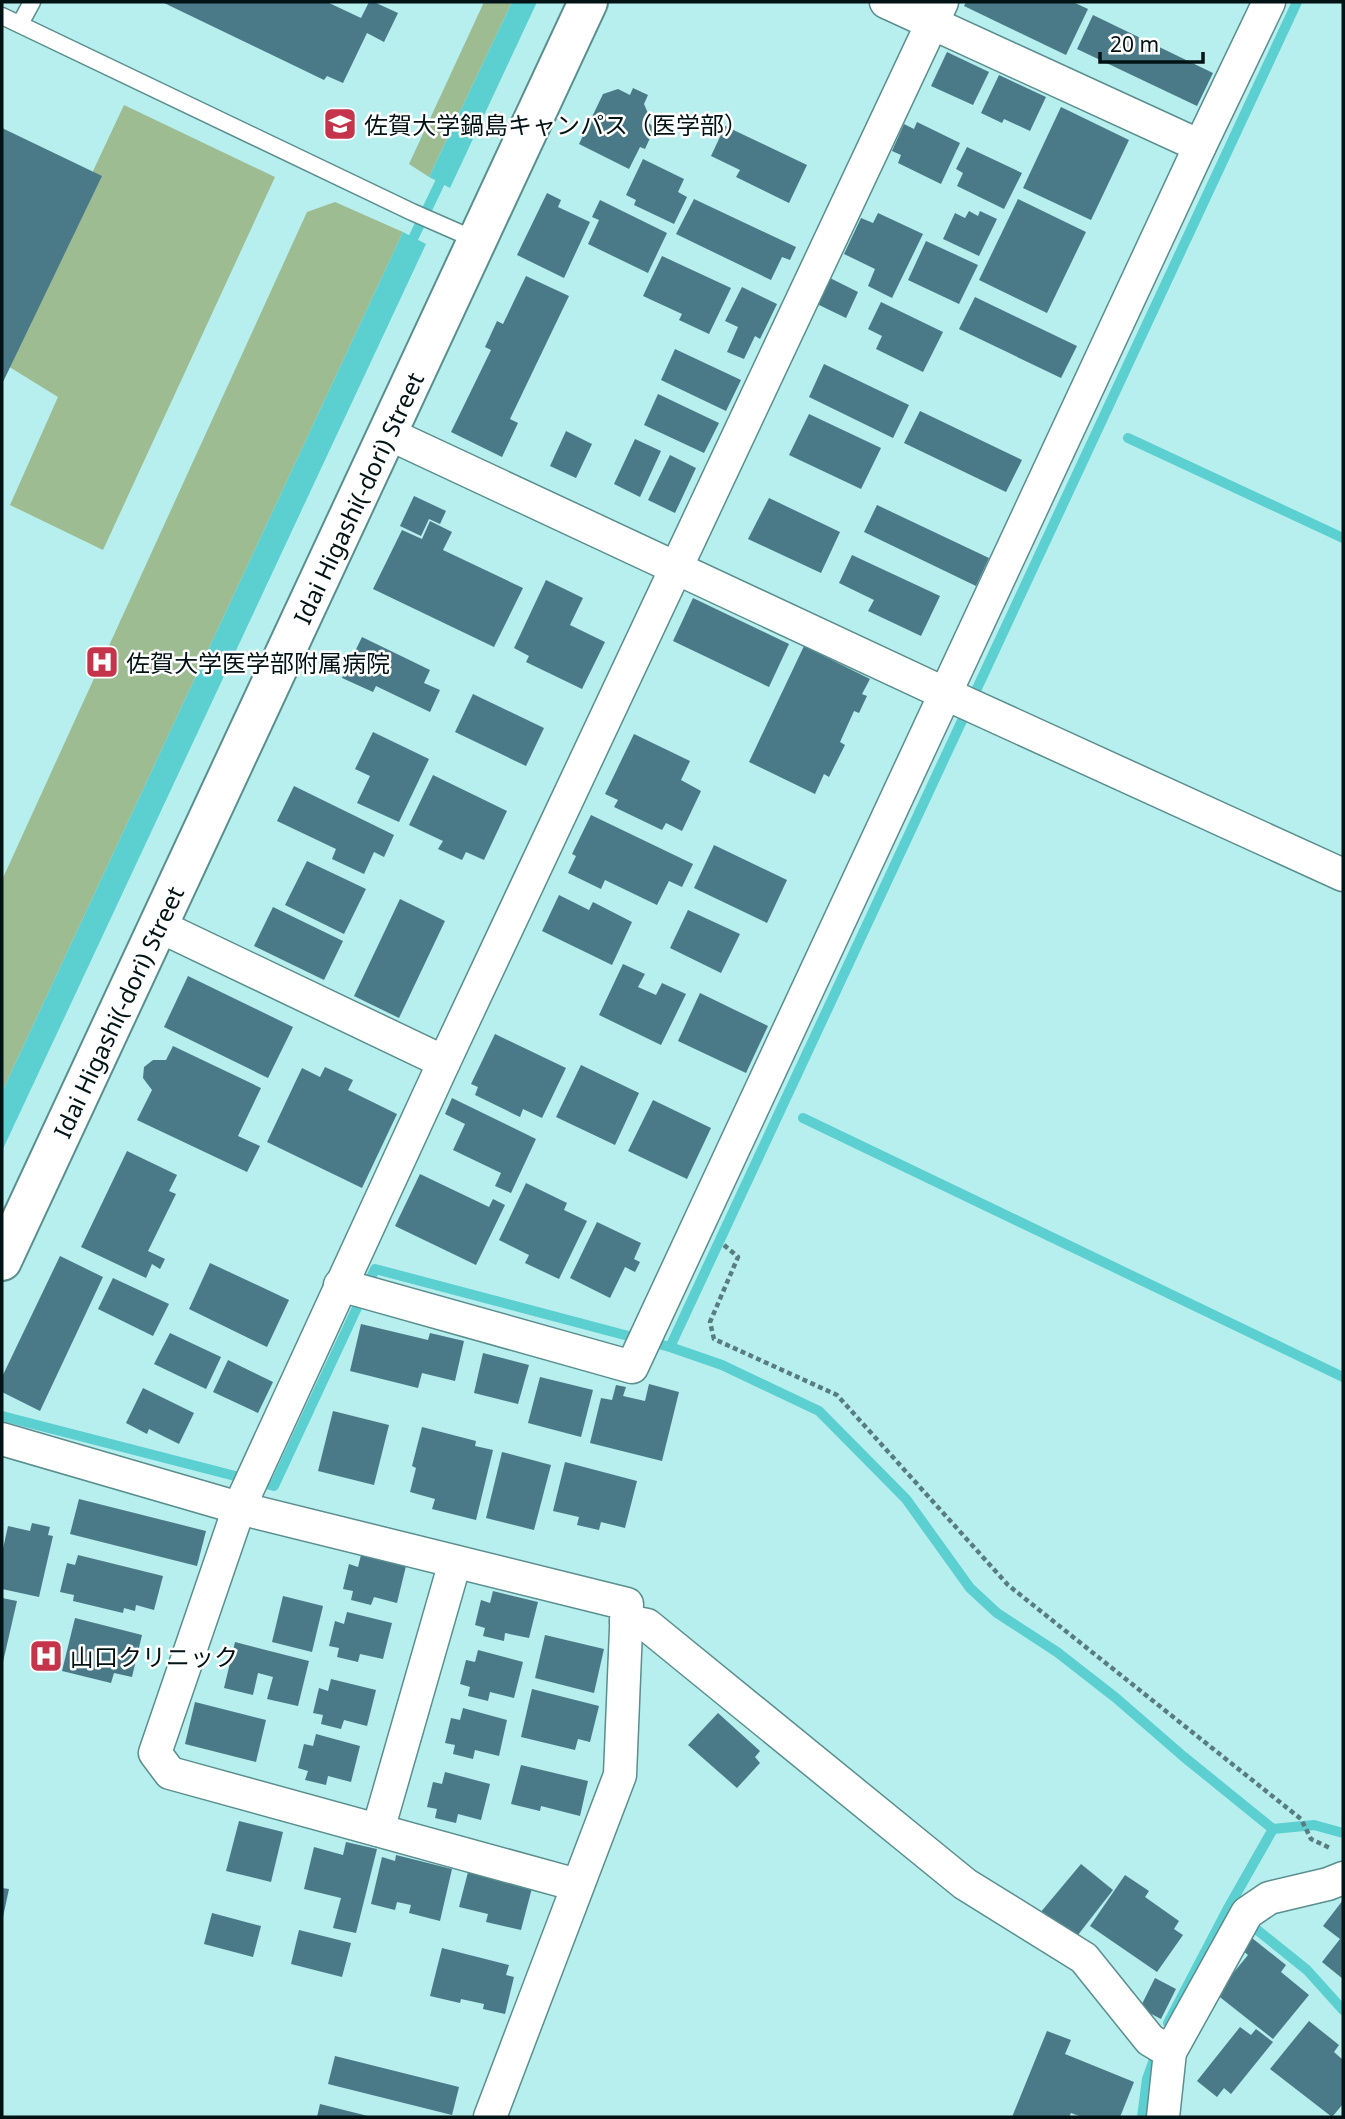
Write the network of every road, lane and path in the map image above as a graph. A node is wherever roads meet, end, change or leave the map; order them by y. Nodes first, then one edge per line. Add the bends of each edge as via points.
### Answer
1 (32, 2) edge
2 (588, 2) edge
3 (886, 2) edge
4 (1269, 2) edge
5 (937, 13) edge
6 (2, 16) edge
7 (20, 24) junction
8 (1200, 146) junction
9 (461, 233) junction
10 (389, 434) junction
11 (677, 567) junction
12 (961, 701) junction
13 (1343, 875) edge
14 (159, 926) junction
15 (444, 1062) junction
16 (730, 1248) dead end
17 (2, 1261) edge
18 (355, 1290) junction
19 (2, 1439) edge
20 (247, 1489) junction
21 (455, 1562) junction
22 (626, 1621) junction
23 (378, 1830) junction
24 (1311, 1839) dead end
25 (1343, 1878) edge
26 (577, 1885) junction
27 (1160, 2046) junction
28 (490, 2117) edge
29 (1163, 2117) edge

1 - 7 lane
2 - 9 street, Idai Higashi(-dori) Street
3 - 5 street
4 - 8 street
5 - 8 street
5 - 11 street
6 - 7 lane
7 - 9 lane
8 - 12 street
9 - 10 street, Idai Higashi(-dori) Street
10 - 11 street
10 - 14 street, Idai Higashi(-dori) Street
11 - 12 street
11 - 15 street
12 - 13 street
12 - 18 street via 632,1367
14 - 15 street
14 - 17 street, Idai Higashi(-dori) Street
15 - 18 street
16 - 24 path via 738,1257 710,1322 714,1339 837,1395 1008,1585 1301,1819
18 - 20 street
19 - 20 street
20 - 21 street
20 - 23 street via 155,1753 170,1773
21 - 22 street via 626,1604
21 - 23 street
22 - 26 street via 620,1775
22 - 27 street via 646,1625 965,1884 1084,1958
23 - 26 street
25 - 27 street via 1269,1898 1247,1913
26 - 28 street
27 - 29 street

